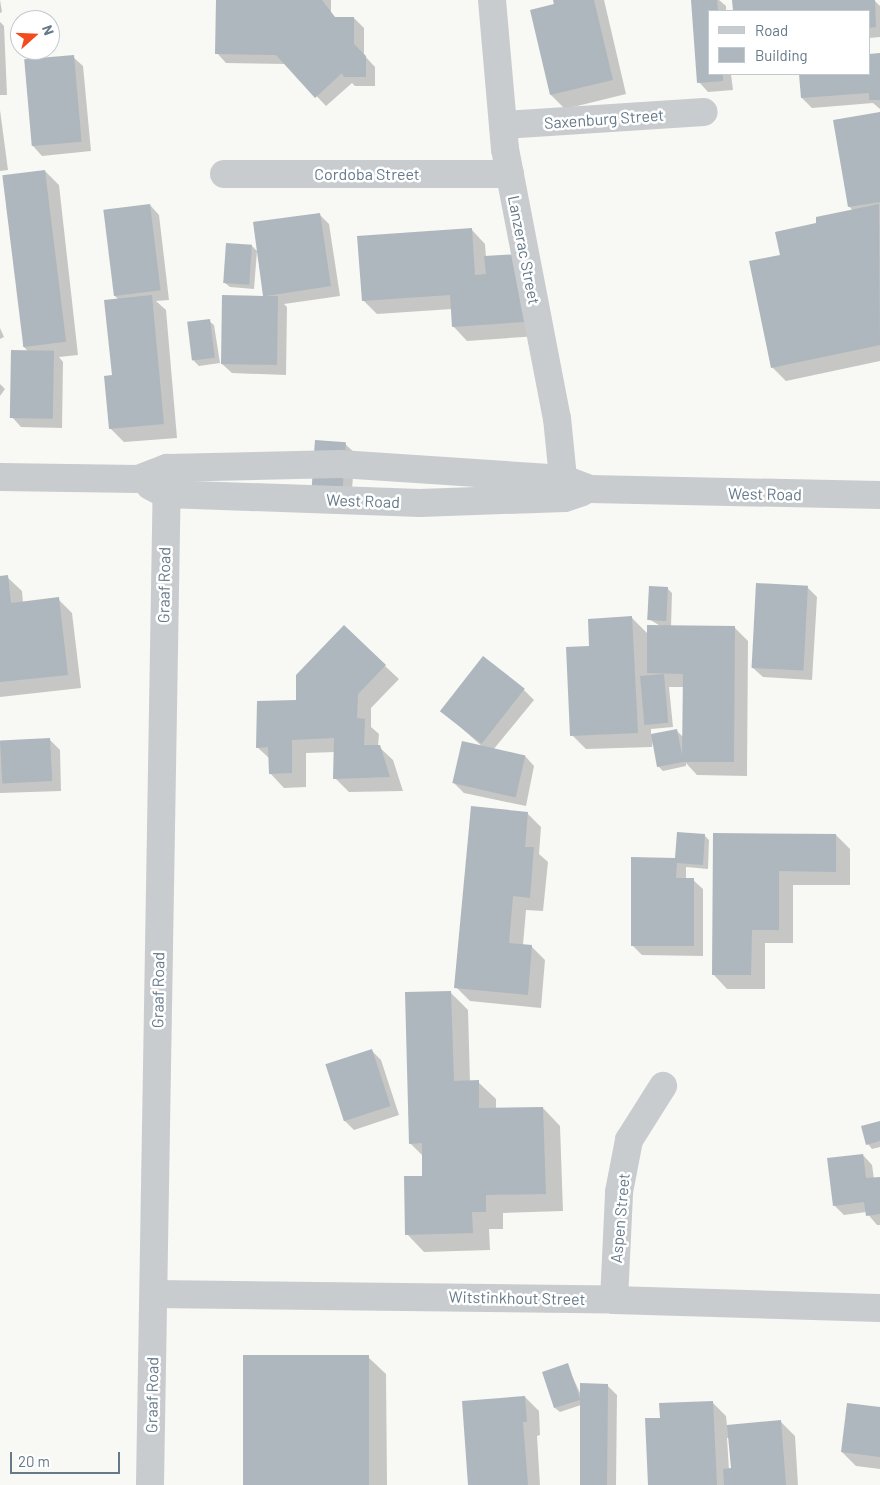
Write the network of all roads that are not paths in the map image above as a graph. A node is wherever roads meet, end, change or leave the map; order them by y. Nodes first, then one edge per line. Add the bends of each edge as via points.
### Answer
1 (492, 0) edge
2 (704, 112) dead end
3 (503, 125) junction
4 (224, 174) dead end
5 (510, 174) junction
6 (0, 477) edge
7 (166, 481) junction
8 (564, 488) junction
9 (880, 496) edge
10 (663, 1086) dead end
11 (154, 1294) junction
12 (614, 1300) junction
13 (880, 1308) edge
14 (150, 1485) edge

1 - 3 street, Lanzerac Street
2 - 3 street, Saxenburg Street
3 - 5 street, Lanzerac Street
4 - 5 street, Cordoba Street
5 - 8 street, Lanzerac Street via 557,418
6 - 7 street, West Road
7 - 8 street, West Road via 420,503
7 - 8 street, West Road via 340,464
7 - 11 street, Graaf Road
8 - 9 street, West Road
10 - 12 street, Aspen Street via 629,1140 619,1192
11 - 12 street, Witstinkhout Street
11 - 14 street, Graaf Road
12 - 13 street, Witstinkhout Street

